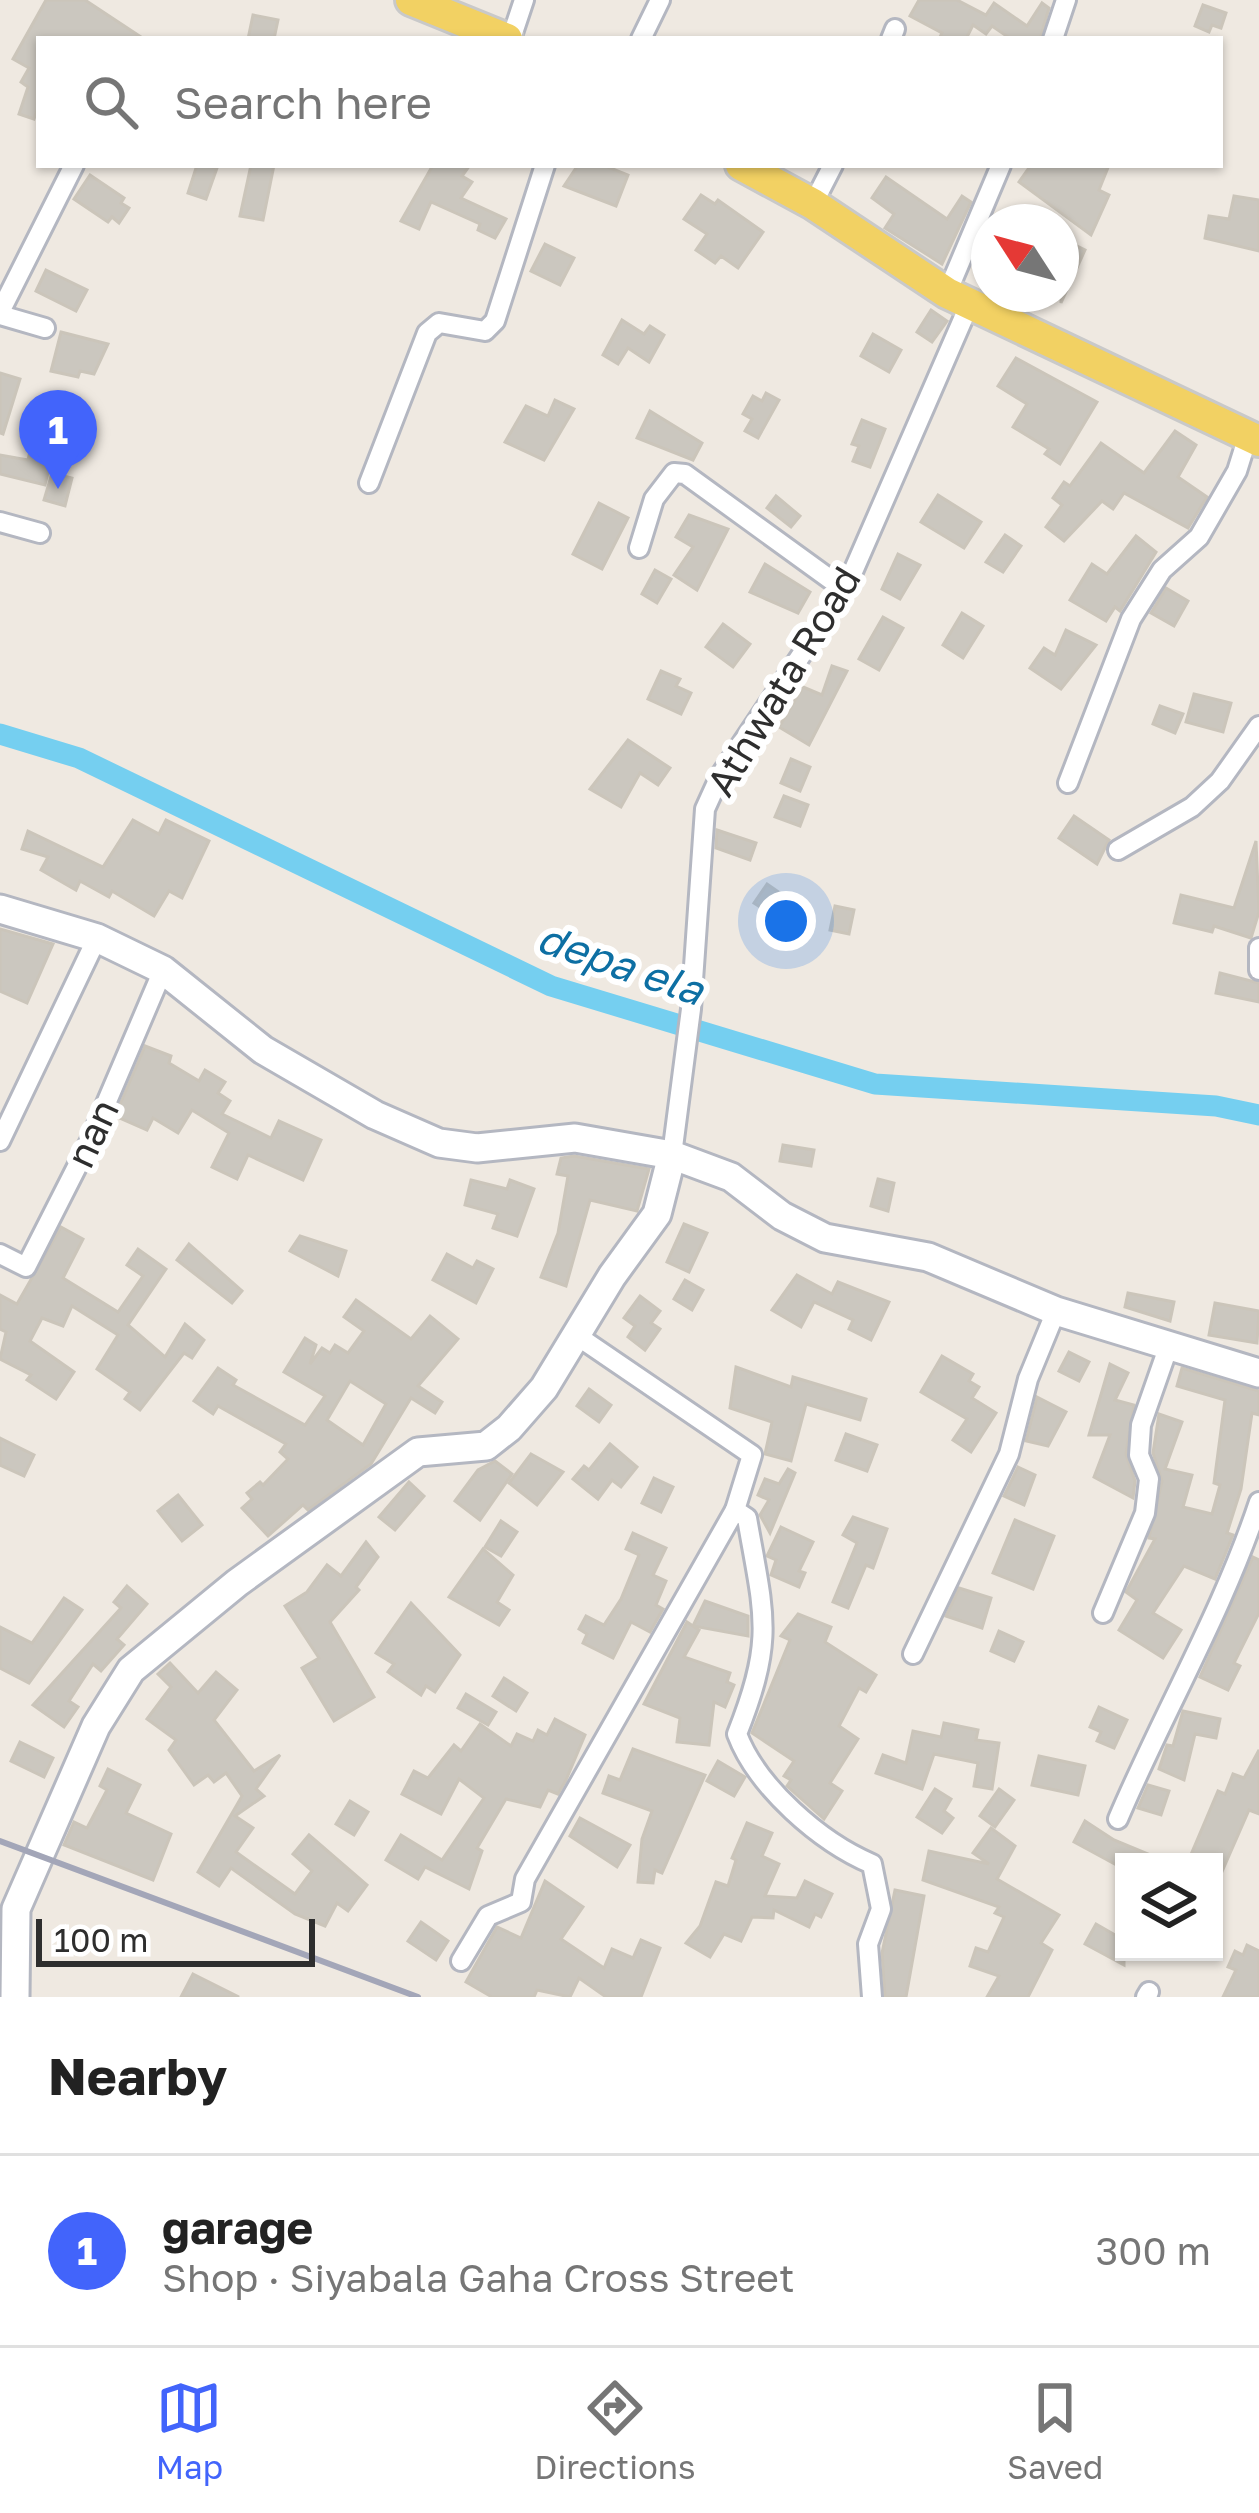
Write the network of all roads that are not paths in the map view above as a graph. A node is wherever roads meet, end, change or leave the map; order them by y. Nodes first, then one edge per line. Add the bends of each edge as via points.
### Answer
1 (411, 0) edge
2 (524, 0) edge
3 (660, 0) edge
4 (1066, 0) edge
5 (501, 36) edge
6 (510, 36) edge
7 (642, 36) edge
8 (1055, 36) edge
9 (72, 168) edge
10 (544, 168) edge
11 (747, 168) edge
12 (831, 168) edge
13 (999, 168) edge
14 (813, 204) junction
15 (958, 298) junction
16 (0, 313) edge
17 (45, 328) dead end
18 (1253, 439) edge
19 (369, 483) dead end
20 (0, 522) edge
21 (40, 533) dead end
22 (639, 548) dead end
23 (845, 590) junction
24 (1259, 726) edge
25 (1067, 783) dead end
26 (1118, 850) dead end
27 (0, 909) edge
28 (97, 938) junction
29 (1259, 948) edge
30 (163, 970) junction
31 (1259, 970) edge
32 (0, 1141) edge
33 (672, 1156) junction
34 (0, 1254) edge
35 (1056, 1311) junction
36 (576, 1335) junction
37 (1168, 1348) junction
38 (1259, 1372) edge
39 (1259, 1502) edge
40 (735, 1510) junction
41 (1103, 1612) dead end
42 (913, 1654) dead end
43 (1118, 1819) dead end
44 (461, 1961) dead end
45 (15, 1997) edge
46 (872, 1997) edge

1 - 5 main road
2 - 6 street
3 - 7 street
4 - 8 street
9 - 16 street
10 - 19 street via 495,321 485,331 439,322 427,333
11 - 14 main road
12 - 14 street
13 - 15 street, Athwata Road
14 - 15 main road
15 - 18 main road
15 - 23 street, Athwata Road
16 - 17 street
18 - 25 street via 1199,537 1162,570 1131,619
20 - 21 street
22 - 23 street via 654,499 674,473 685,474
23 - 33 street, Athwata Road via 705,809
24 - 26 street via 1192,807
27 - 28 street
28 - 30 street
28 - 32 street
29 - 31 street
30 - 33 street via 263,1050 439,1143 477,1148 574,1138
30 - 34 street, nan via 26,1267
33 - 35 street via 730,1178 825,1238 928,1257
33 - 36 street via 657,1214
35 - 37 street
35 - 42 street via 1009,1454
36 - 40 street via 752,1455
36 - 45 street via 544,1388 486,1446 418,1452 131,1670 96,1726 16,1909
37 - 38 street
37 - 41 street via 1142,1425 1145,1513
39 - 43 street
40 - 44 street via 622,1700 520,1902 488,1916
40 - 46 street via 747,1518 766,1634 737,1734 749,1766 844,1852 872,1864 881,1909 868,1944

